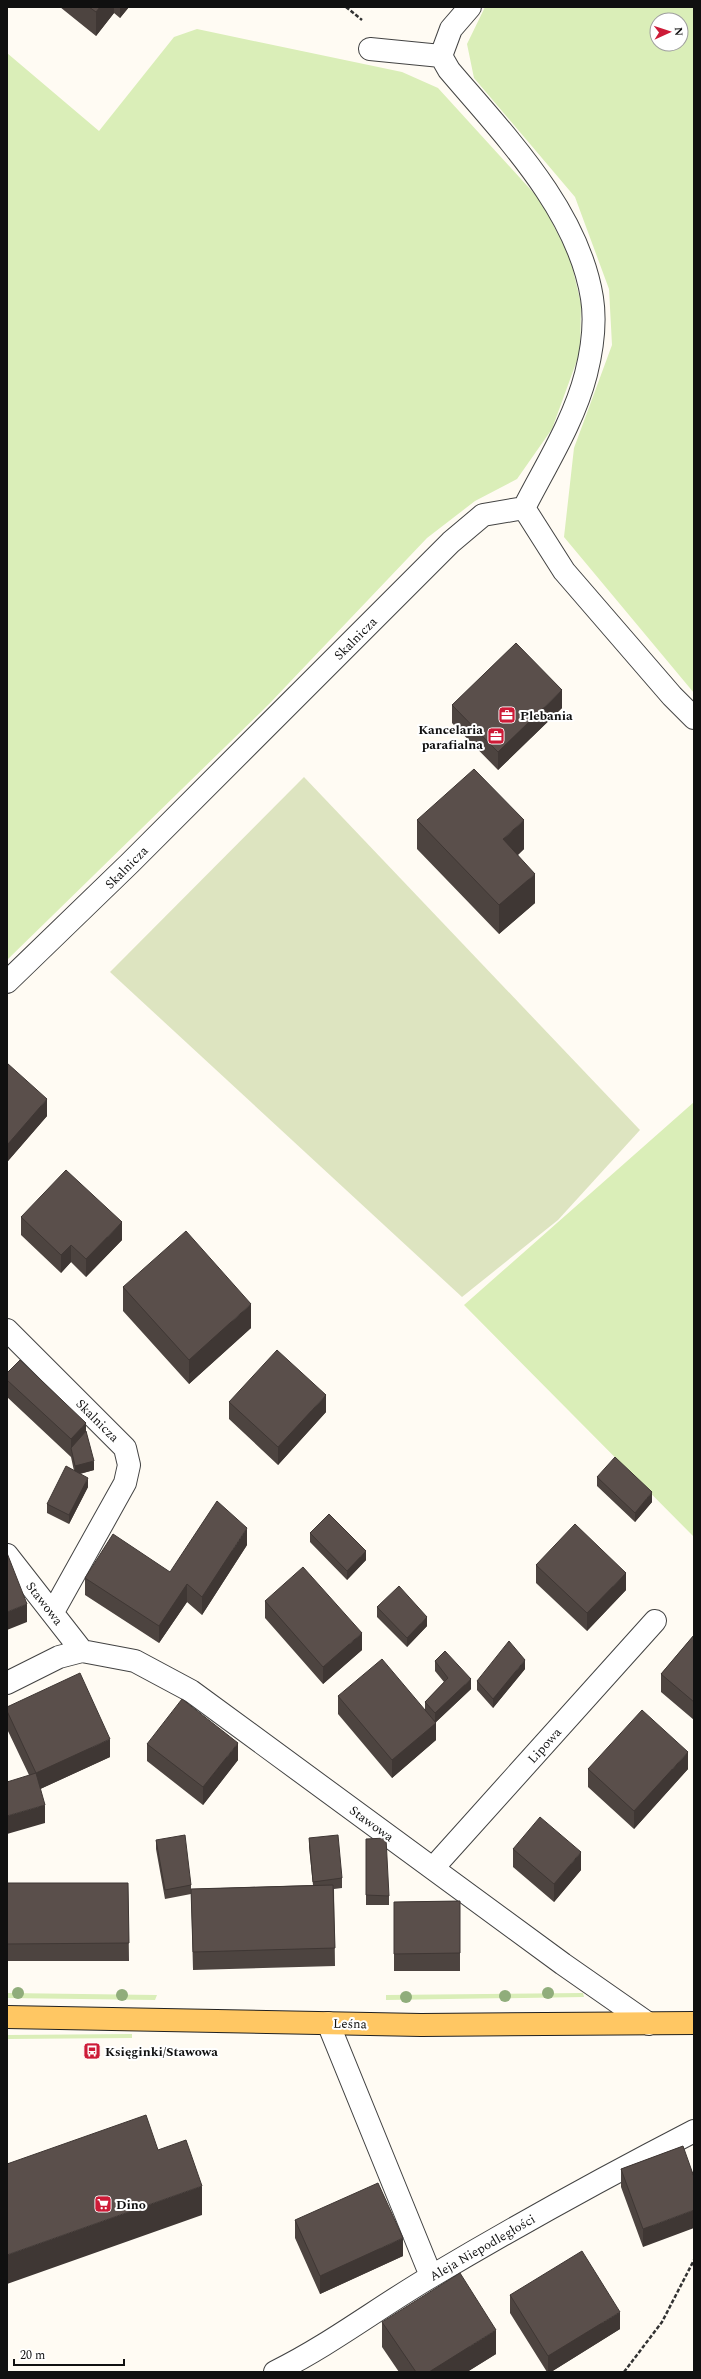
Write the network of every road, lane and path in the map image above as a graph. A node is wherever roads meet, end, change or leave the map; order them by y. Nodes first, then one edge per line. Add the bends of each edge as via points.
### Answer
1 (470, 7) edge
2 (370, 50) dead end
3 (440, 56) junction
4 (524, 508) junction
5 (694, 718) edge
6 (7, 982) edge
7 (7, 1330) edge
8 (7, 1555) edge
9 (53, 1612) junction
10 (655, 1621) dead end
11 (82, 1651) junction
12 (7, 1683) edge
13 (433, 1868) junction
14 (7, 2017) edge
15 (328, 2023) junction
16 (694, 2023) edge
17 (649, 2024) junction
18 (694, 2131) edge
19 (694, 2260) edge
20 (431, 2276) junction
21 (275, 2372) edge
22 (624, 2372) edge

1 - 3 street via 451,29
2 - 3 street
3 - 4 street via 546,189 569,229 584,264 592,300 593,334 586,374 573,410
4 - 5 street via 564,571
4 - 6 street, Skalnicza via 483,515 451,542 130,863
7 - 9 street, Skalnicza via 125,1448 129,1465 125,1483
8 - 9 street, Stawowa
9 - 11 street, Stawowa
10 - 13 street, Lipowa
11 - 12 street, Stawowa via 59,1657
11 - 13 street, Stawowa via 135,1661 191,1691
13 - 17 street, Stawowa via 562,1964
14 - 15 main road, Leśna
15 - 17 main road, Leśna
15 - 20 street
16 - 17 main road, Leśna
18 - 20 street, Aleja Niepodległości via 564,2198
19 - 22 path via 662,2322
20 - 21 street, Aleja Niepodległości via 300,2359

